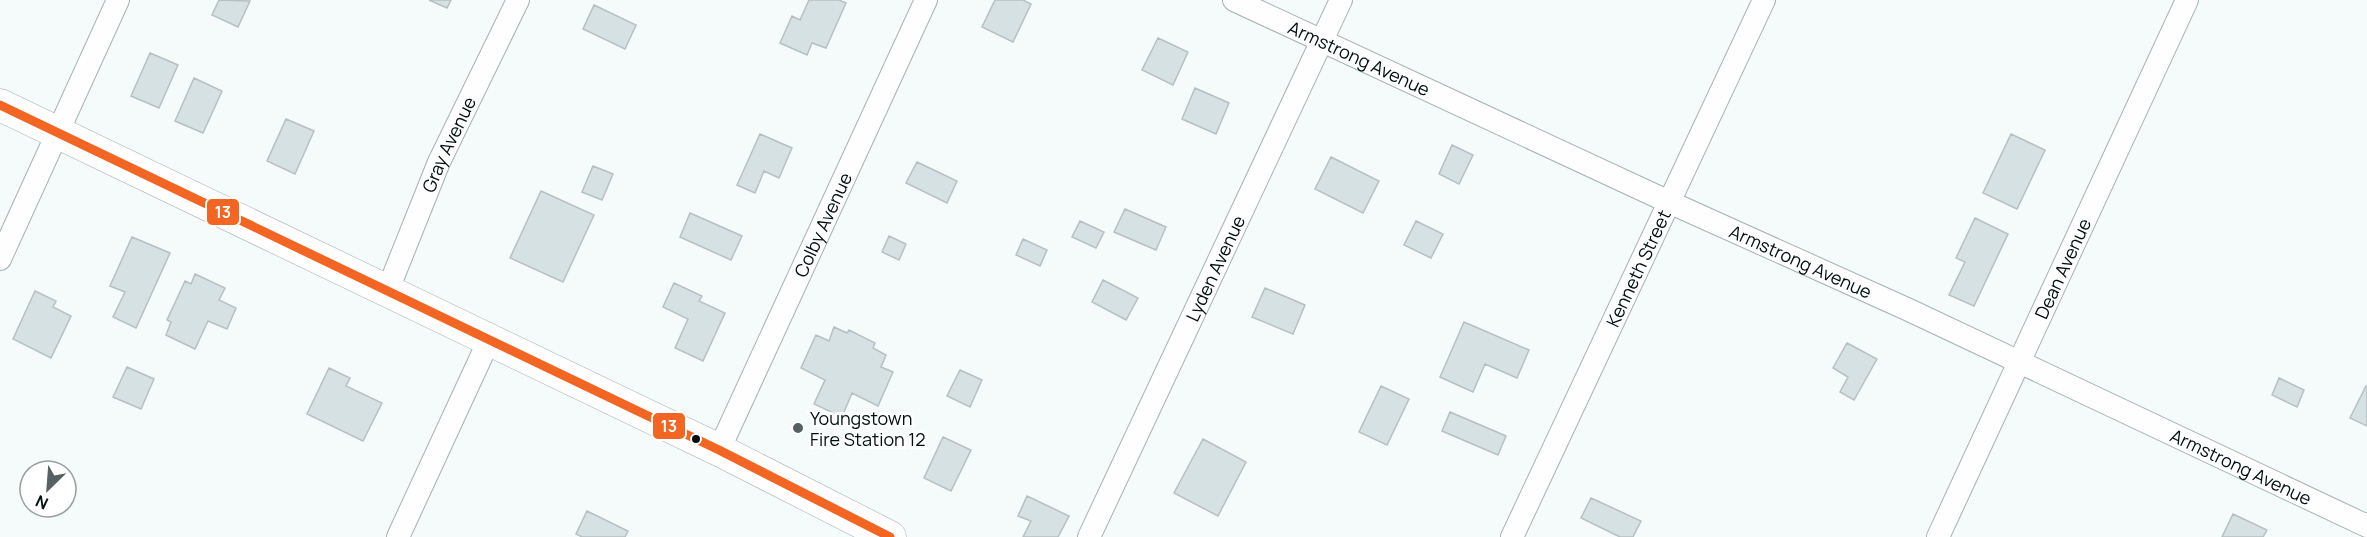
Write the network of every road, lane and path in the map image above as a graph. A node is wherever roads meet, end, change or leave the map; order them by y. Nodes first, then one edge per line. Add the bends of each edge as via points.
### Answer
1 (118, 0) edge
2 (518, 0) edge
3 (926, 0) edge
4 (1234, 0) edge
5 (1341, 0) edge
6 (1764, 0) edge
7 (2187, 0) edge
8 (1322, 41) junction
9 (0, 105) edge
10 (58, 133) junction
11 (1669, 202) junction
12 (0, 259) edge
13 (387, 292) junction
14 (489, 340) junction
15 (2019, 363) junction
16 (719, 450) junction
17 (2367, 526) edge
18 (398, 537) edge
19 (890, 537) edge
20 (1089, 537) edge
21 (1512, 537) edge
22 (1938, 537) edge

1 - 10 street
2 - 13 street, Gray Avenue via 439,162
3 - 16 street, Colby Avenue
4 - 8 street, Armstrong Avenue
5 - 8 street, Lyden Avenue
6 - 11 street, Kenneth Street
7 - 15 street, Dean Avenue
8 - 11 street, Armstrong Avenue
8 - 20 street, Lyden Avenue
9 - 10 street
10 - 12 street
10 - 13 street
11 - 15 street, Armstrong Avenue
11 - 21 street, Kenneth Street
13 - 14 street
14 - 16 street
14 - 18 street
15 - 17 street, Armstrong Avenue
15 - 22 street, Dean Avenue
16 - 19 street

